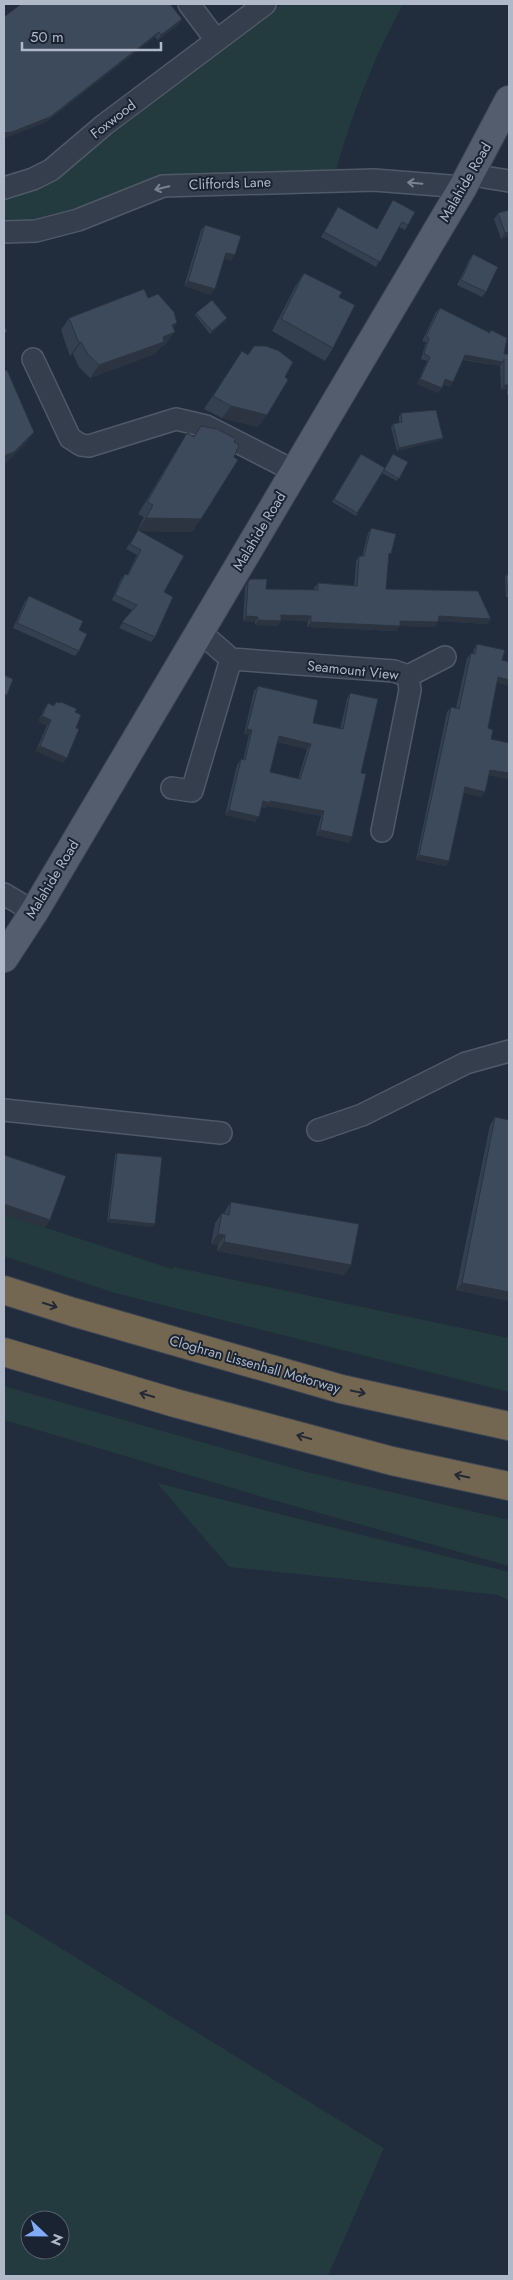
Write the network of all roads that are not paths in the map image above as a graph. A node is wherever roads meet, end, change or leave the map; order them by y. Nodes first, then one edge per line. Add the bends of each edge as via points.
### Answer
1 (189, 4) edge
2 (265, 4) edge
3 (216, 40) junction
4 (509, 100) edge
5 (468, 179) junction
6 (509, 181) edge
7 (4, 188) edge
8 (4, 232) edge
9 (33, 359) dead end
10 (294, 471) junction
11 (199, 631) junction
12 (445, 657) dead end
13 (231, 659) junction
14 (408, 676) junction
15 (172, 788) dead end
16 (382, 830) dead end
17 (4, 894) edge
18 (34, 912) junction
19 (4, 958) edge
20 (509, 1051) edge
21 (4, 1110) edge
22 (318, 1130) dead end
23 (221, 1133) dead end
24 (4, 1290) edge
25 (4, 1352) edge
26 (509, 1426) edge
27 (509, 1486) edge

1 - 3 street
2 - 3 street, Foxwood
3 - 7 street, Foxwood via 104,125 51,170
4 - 5 main road, Malahide Road
5 - 6 street, Cliffords Lane via 484,176
5 -> 8 street, Cliffords Lane via 163,186 78,220 36,231
5 - 10 main road, Malahide Road
9 - 10 street via 70,438 81,445 89,446 176,419 206,426
10 - 11 main road, Malahide Road
11 - 13 street
11 - 18 main road, Malahide Road
12 - 14 street
13 - 14 street, Seamount View via 394,671
13 - 15 street via 192,791
14 - 16 street, Seamount View via 410,690
17 - 18 street
18 - 19 main road, Malahide Road
20 - 22 street via 466,1063 362,1116
21 - 23 street
24 -> 26 highway, Cloghran Lissenhall Motorway via 341,1389
27 -> 25 highway via 382,1458 175,1403

